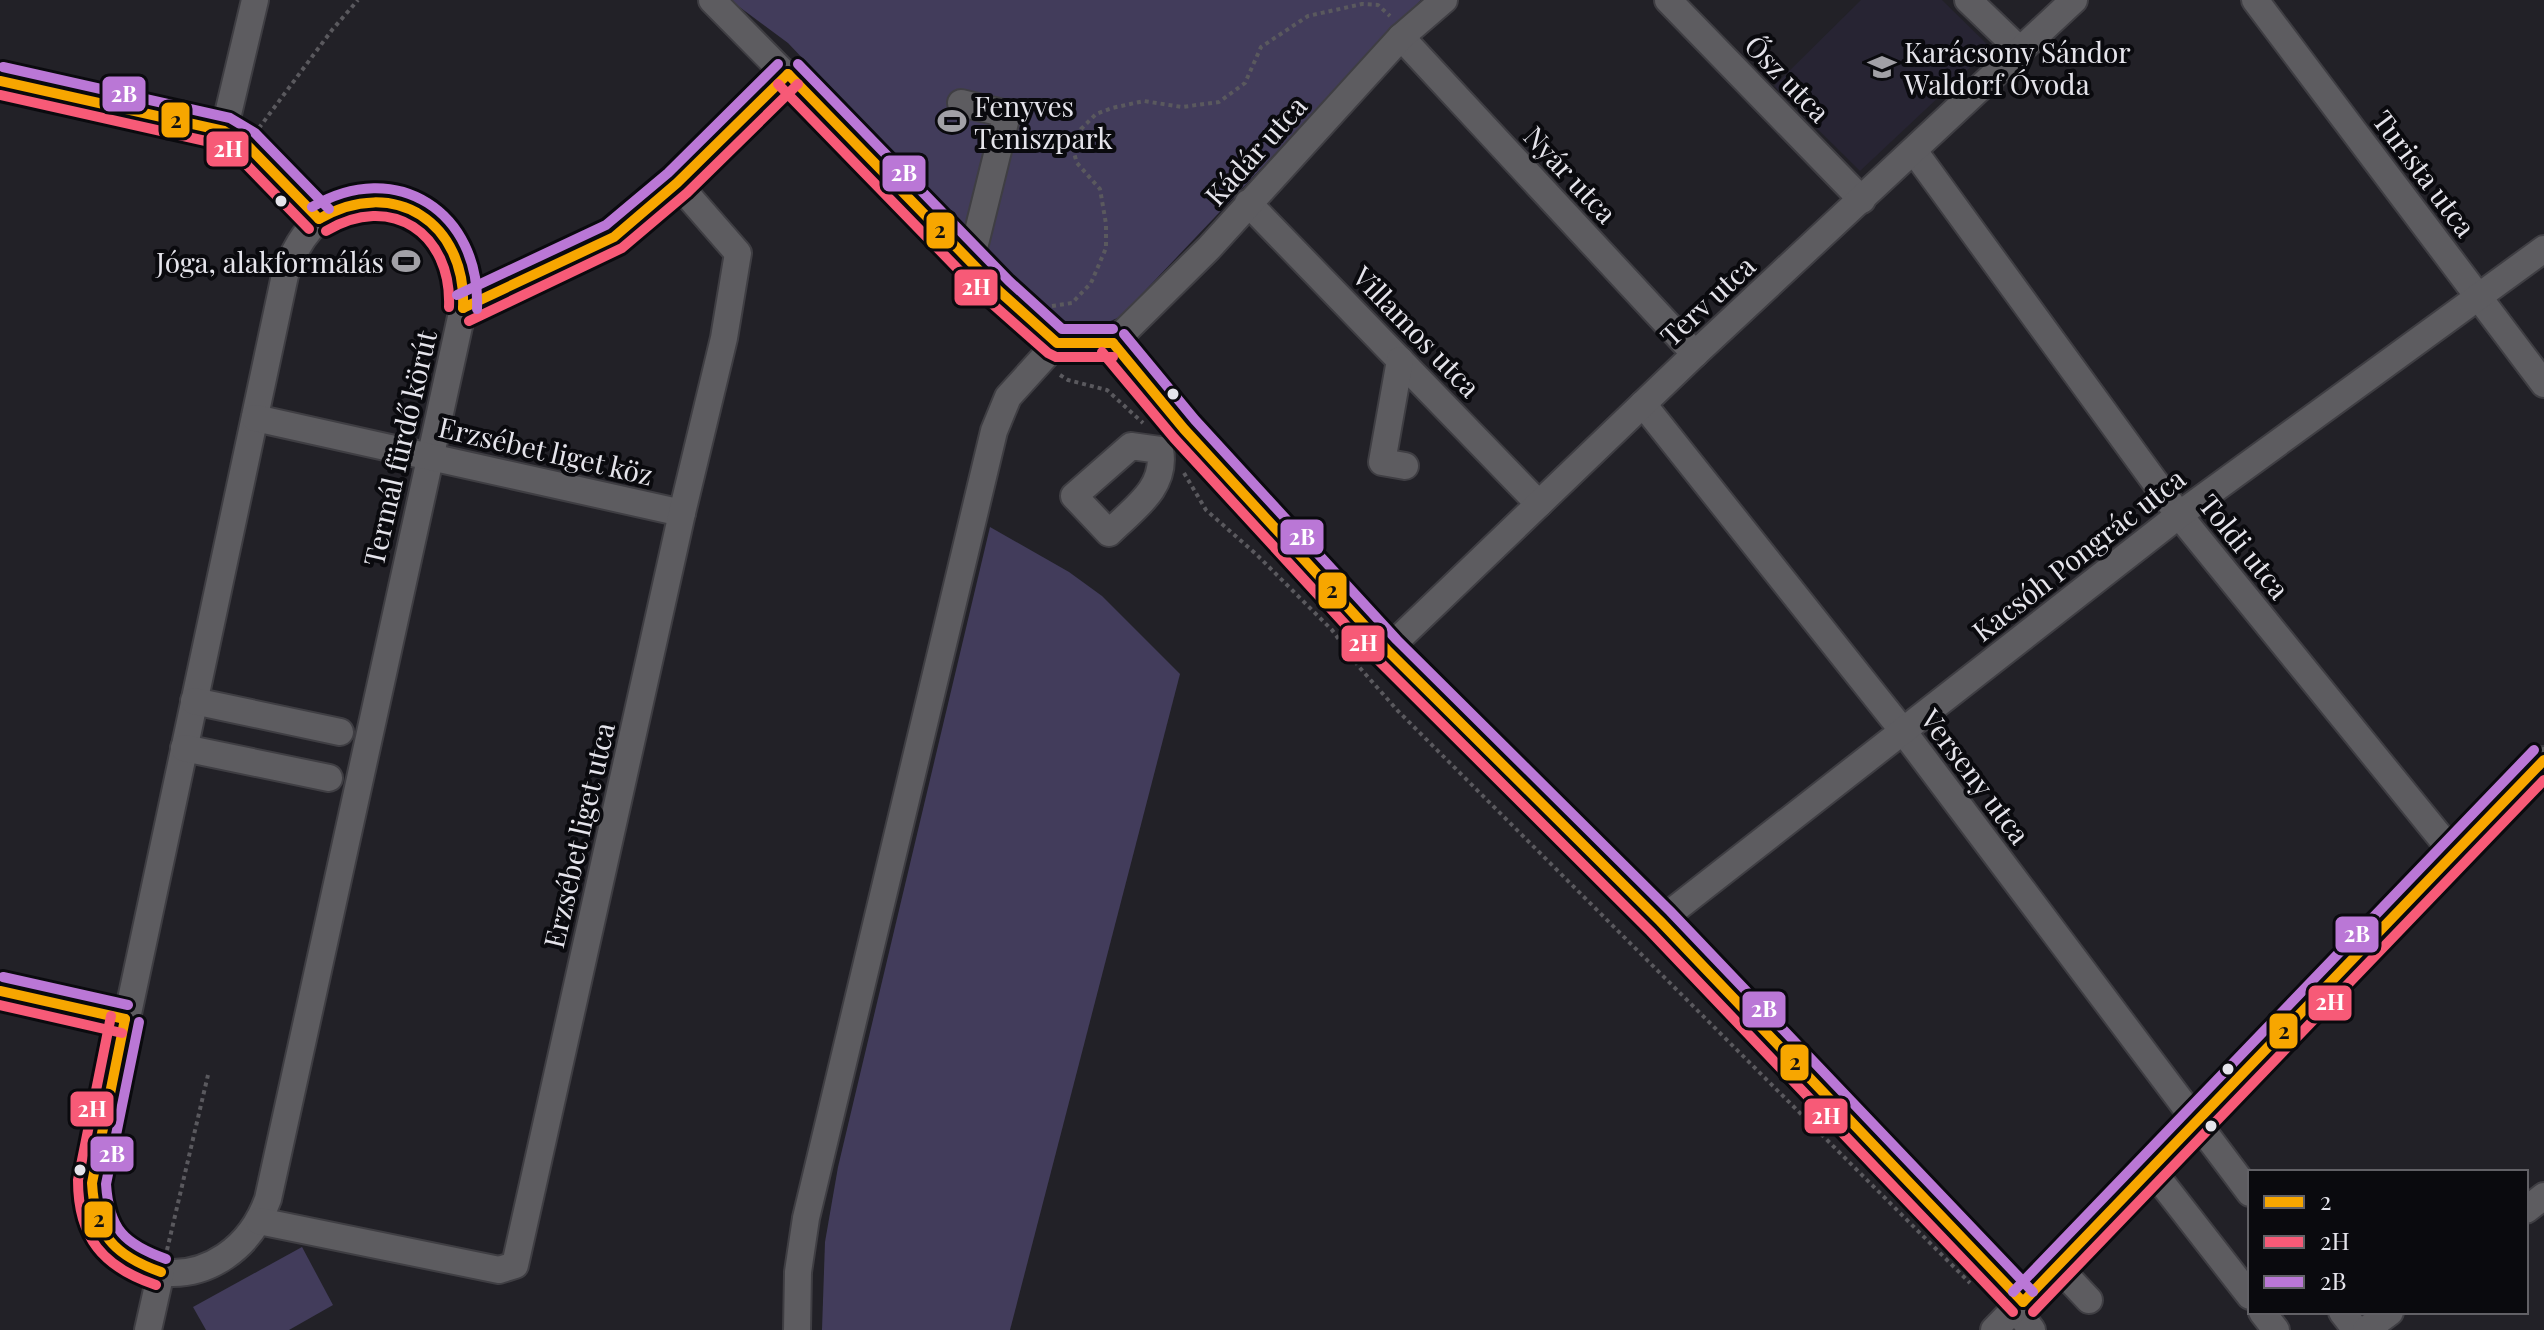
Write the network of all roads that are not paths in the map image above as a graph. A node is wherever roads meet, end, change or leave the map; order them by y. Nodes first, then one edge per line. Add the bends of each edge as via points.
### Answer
1 (255, 0) edge
2 (712, 0) edge
3 (1444, 0) edge
4 (1668, 0) edge
5 (1968, 0) edge
6 (2074, 0) edge
7 (2255, 0) edge
8 (1404, 34) junction
9 (2021, 51) junction
10 (788, 74) junction
11 (0, 81) edge
12 (961, 103) dead end
13 (235, 137) junction
14 (1914, 151) junction
15 (677, 183) junction
16 (1862, 200) junction
17 (1248, 203) junction
18 (319, 219) junction
19 (2544, 249) edge
20 (971, 260) junction
21 (2479, 297) junction
22 (463, 308) junction
23 (1113, 343) junction
24 (1050, 351) junction
25 (1695, 354) junction
26 (1400, 360) junction
27 (2544, 384) edge
28 (1643, 404) junction
29 (255, 418) junction
30 (430, 456) junction
31 (1405, 466) dead end
32 (1539, 504) junction
33 (682, 513) junction
34 (2179, 515) junction
35 (1387, 650) junction
36 (194, 701) junction
37 (1903, 731) junction
38 (340, 732) dead end
39 (184, 748) junction
40 (2544, 760) edge
41 (329, 778) dead end
42 (2454, 854) junction
43 (1660, 921) junction
44 (0, 991) edge
45 (125, 1019) junction
46 (2196, 1123) junction
47 (2151, 1169) junction
48 (2248, 1190) edge
49 (2544, 1196) edge
50 (2528, 1208) edge
51 (259, 1221) junction
52 (2057, 1266) junction
53 (161, 1272) junction
54 (2248, 1293) edge
55 (2089, 1300) dead end
56 (2264, 1314) edge
57 (2344, 1314) edge
58 (2387, 1314) edge
59 (2009, 1315) edge
60 (148, 1330) edge
61 (797, 1330) edge
62 (2032, 1330) edge
63 (2276, 1330) edge
64 (2356, 1330) edge
65 (2366, 1330) edge

1 - 13 street
2 - 10 street
3 - 8 street, Kádár utca
4 - 16 street, Ősz utca
5 - 9 street
6 - 9 street, Terv utca
7 - 21 street, Turista utca
8 - 17 street, Kádár utca
8 - 25 street, Nyár utca
9 - 14 street, Terv utca
10 - 15 street
10 - 20 street
11 - 13 street
12 - 20 street via 1007,114
13 - 18 street
14 - 16 street, Terv utca
14 - 34 street, Toldi utca
15 - 22 street via 614,237
15 - 33 street, Erzsébet liget utca via 738,253 724,338
16 - 25 street, Terv utca
17 - 23 street, Kádár utca
17 - 26 street, Villamos utca
18 - 22 street, Termál fürdő körút via 354,201 383,202 414,212 454,250 464,283
18 - 29 street, Termál fürdő körút via 299,241 285,275
19 - 21 street, Kacsóh Pongrác utca
20 - 24 street via 1030,317
21 - 27 street, Turista utca
21 - 34 street, Kacsóh Pongrác utca
22 - 30 street, Termál fürdő körút
23 - 24 street
23 - 35 street via 1169,441
24 - 61 street via 1008,397 994,431 806,1218
25 - 28 street, Terv utca
26 - 31 street via 1382,462
26 - 32 street, Villamos utca
28 - 32 street, Terv utca
28 - 37 street, Verseny utca
29 - 30 street, Erzsébet liget köz
29 - 36 street, Termál fürdő körút
30 - 33 street, Erzsébet liget köz
30 - 51 street, Termál fürdő körút
32 - 35 street, Terv utca
33 - 51 street, Erzsébet liget utca via 515,1265 499,1270
34 - 37 street, Kacsóh Pongrác utca
34 - 42 street, Toldi utca
35 - 43 street
36 - 38 street
36 - 39 street, Termál fürdő körút
37 - 43 street, Kacsóh Pongrác utca
37 - 46 street, Verseny utca
39 - 41 street
39 - 45 street, Termál fürdő körút
40 - 42 street
42 - 46 street
43 - 59 street
44 - 45 street
45 - 53 street, Termál fürdő körút via 92,1200 100,1230 117,1251
46 - 47 street
46 - 48 street, Verseny utca
47 - 52 street
47 - 54 street
49 - 50 street
51 - 53 street, Termál fürdő körút via 244,1244 219,1262 187,1273
52 - 55 street
52 - 59 street
53 - 60 street
56 - 63 street
57 - 64 street
58 - 65 street
59 - 62 street

